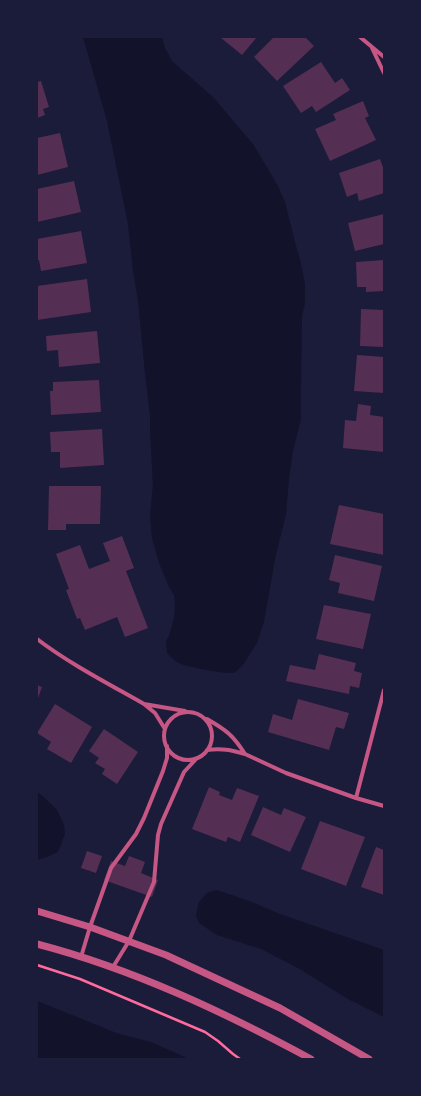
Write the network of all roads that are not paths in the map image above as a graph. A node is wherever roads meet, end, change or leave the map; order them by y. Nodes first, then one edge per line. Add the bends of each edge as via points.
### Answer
1 (360, 37) edge
2 (371, 47) junction
3 (384, 56) edge
4 (384, 73) edge
5 (37, 639) edge
6 (384, 690) edge
7 (144, 704) junction
8 (188, 712) junction
9 (202, 716) junction
10 (165, 729) junction
11 (167, 746) junction
12 (207, 750) junction
13 (245, 754) junction
14 (197, 758) junction
15 (356, 798) junction
16 (384, 806) edge
17 (37, 911) edge
18 (90, 927) junction
19 (129, 941) junction
20 (37, 944) edge
21 (81, 957) junction
22 (113, 967) junction
23 (311, 1059) edge
24 (369, 1059) edge

1 - 2 street
2 - 3 street
2 - 4 street
5 - 7 street via 55,653
6 - 15 street
7 - 8 street
7 - 10 street via 155,713
8 - 9 street
8 - 10 street via 174,717
9 - 12 street via 211,729 212,736
9 - 13 street via 232,736
10 - 11 street
11 - 14 street via 171,752 183,759
11 - 18 street via 163,771 144,818 136,834 111,868
12 - 13 street via 229,749
12 - 14 street
13 - 15 street via 286,773
14 - 19 street via 184,772 161,824 154,882
15 - 16 street
17 - 18 street
18 - 19 street
18 - 21 street
19 - 22 street
19 - 24 street via 166,955 280,1008
20 - 21 street
21 - 22 street
22 - 23 street via 256,1029

